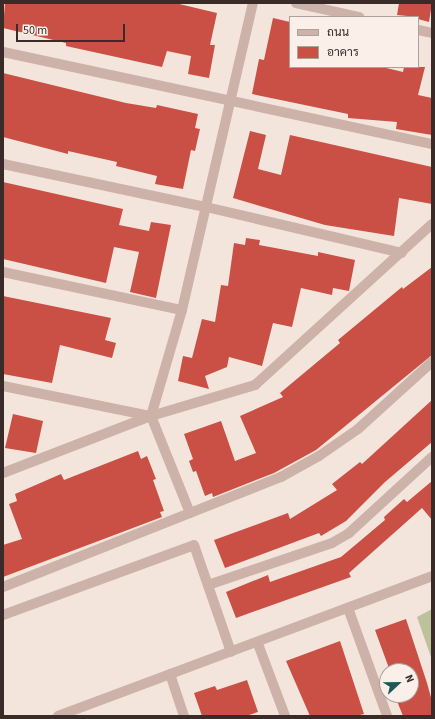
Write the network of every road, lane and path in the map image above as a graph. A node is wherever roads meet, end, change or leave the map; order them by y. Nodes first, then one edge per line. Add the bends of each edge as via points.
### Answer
1 (253, 3) edge
2 (296, 3) edge
3 (354, 16) edge
4 (419, 30) edge
5 (432, 33) edge
6 (3, 52) edge
7 (230, 102) junction
8 (432, 144) edge
9 (3, 164) edge
10 (206, 207) junction
11 (432, 224) edge
12 (402, 253) junction
13 (3, 272) edge
14 (182, 310) junction
15 (432, 362) edge
16 (3, 386) edge
17 (151, 416) junction
18 (432, 457) edge
19 (3, 473) edge
20 (190, 513) junction
21 (432, 576) edge
22 (208, 585) junction
23 (3, 587) edge
24 (348, 608) junction
25 (3, 615) edge
26 (258, 644) junction
27 (231, 652) junction
28 (170, 674) junction
29 (77, 713) edge
30 (58, 716) edge
31 (184, 716) edge
32 (285, 716) edge
33 (387, 716) edge

1 - 7 street
2 - 3 street
4 - 5 street
6 - 7 street
7 - 8 street
7 - 10 street
9 - 10 street
10 - 12 street
10 - 14 street
11 - 12 street
12 - 17 street via 255,385
13 - 14 street
14 - 17 street
15 - 20 street via 358,429 319,456 281,477
16 - 17 street
17 - 19 street
17 - 20 street
18 - 22 street via 349,533 332,543
20 - 23 street
21 - 24 street
22 - 25 street via 194,545
22 - 27 street
24 - 26 street
24 - 33 street
26 - 27 street
26 - 32 street
27 - 28 street
28 - 29 street
28 - 31 street
29 - 30 street

